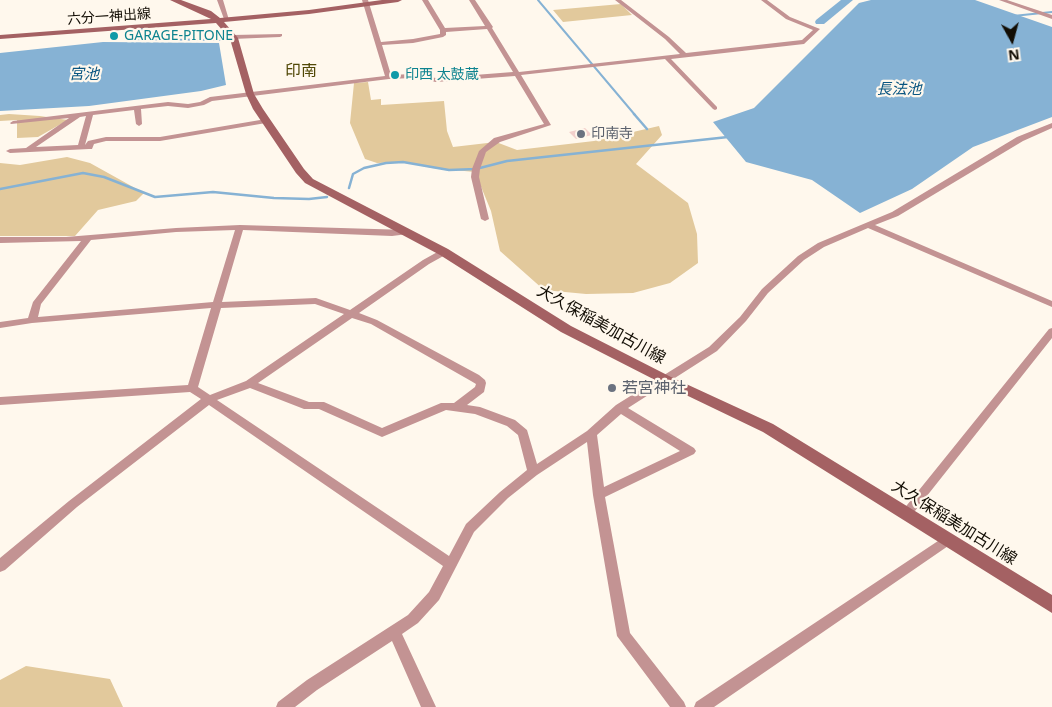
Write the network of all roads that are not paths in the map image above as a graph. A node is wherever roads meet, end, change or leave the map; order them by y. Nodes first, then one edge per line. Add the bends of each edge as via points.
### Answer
1 (174, 0) edge
2 (220, 0) edge
3 (398, 0) edge
4 (425, 0) edge
5 (472, 0) edge
6 (618, 0) edge
7 (764, 0) edge
8 (1002, 0) edge
9 (367, 2) edge
10 (439, 10) dead end
11 (432, 11) junction
12 (1052, 17) edge
13 (223, 20) junction
14 (490, 27) junction
15 (443, 30) junction
16 (280, 35) dead end
17 (233, 37) junction
18 (0, 38) edge
19 (379, 44) junction
20 (684, 56) junction
21 (666, 57) junction
22 (516, 74) junction
23 (389, 77) junction
24 (250, 94) junction
25 (137, 108) junction
26 (715, 108) dead end
27 (90, 113) junction
28 (79, 115) junction
29 (266, 121) junction
30 (13, 123) dead end
31 (139, 124) dead end
32 (1052, 125) edge
33 (81, 147) junction
34 (28, 150) junction
35 (10, 151) dead end
36 (485, 219) dead end
37 (867, 225) junction
38 (240, 227) junction
39 (405, 232) junction
40 (89, 238) junction
41 (0, 240) edge
42 (444, 252) junction
43 (1052, 304) edge
44 (218, 305) junction
45 (352, 313) junction
46 (32, 320) junction
47 (0, 325) edge
48 (1052, 331) edge
49 (666, 380) junction
50 (250, 384) junction
51 (192, 388) junction
52 (209, 399) junction
53 (0, 401) edge
54 (458, 406) junction
55 (620, 408) junction
56 (591, 434) junction
57 (533, 472) junction
58 (599, 496) junction
59 (907, 513) junction
60 (947, 540) junction
61 (451, 564) junction
62 (0, 566) edge
63 (1052, 604) edge
64 (394, 631) junction
65 (283, 707) edge
66 (429, 707) edge
67 (679, 707) edge
68 (701, 707) edge

1 - 13 main road, 大久保稲美加古川線
2 - 13 street
3 - 9 main road, 六分一神出線
4 - 11 street
5 - 14 street
6 - 20 street via 667,38
7 - 20 street via 788,18 817,29 804,42
8 - 12 street
9 - 13 main road, 六分一神出線 via 309,12
9 - 19 street
10 - 11 street
11 - 15 street
13 - 17 main road, 大久保稲美加古川線
13 - 18 main road, 六分一神出線
14 - 15 street
14 - 22 street
15 - 19 street via 443,35 435,37
16 - 17 street
17 - 24 main road, 大久保稲美加古川線
19 - 23 street
20 - 21 street
21 - 22 street
21 - 26 street
22 - 23 street via 436,80
22 - 36 street via 548,125 498,140 483,151 476,177
23 - 24 street
24 - 25 street via 210,99 188,106 168,104
24 - 29 main road, 大久保稲美加古川線
25 - 27 street
25 - 31 street
27 - 28 street
27 - 33 street
28 - 30 street
28 - 34 street
29 - 33 street via 160,139 106,140
29 - 39 main road, 大久保稲美加古川線 via 309,181
32 - 37 street via 1012,143 895,214
33 - 34 street
34 - 35 street
37 - 43 street
37 - 49 street via 821,245 801,258 765,291 713,349
38 - 39 street
38 - 40 street
38 - 44 street
39 - 42 main road, 大久保稲美加古川線
40 - 41 street
40 - 46 street via 36,304
42 - 45 street
42 - 49 main road, 大久保稲美加古川線 via 566,329
44 - 45 street via 316,301
44 - 46 street
44 - 51 street
45 - 50 street
45 - 54 street via 374,322 481,383 480,389
46 - 47 street
48 - 59 street
49 - 55 street
49 - 59 main road, 大久保稲美加古川線 via 768,428
50 - 52 street
50 - 54 street via 308,406 320,405 382,433 445,406
51 - 52 street
51 - 53 street
52 - 61 street
52 - 62 street via 152,440
54 - 57 street via 511,423 523,433
55 - 56 street
55 - 58 street via 690,451
56 - 57 street
56 - 58 street
57 - 61 street via 470,528
58 - 67 street via 624,636
59 - 60 main road, 大久保稲美加古川線
60 - 63 main road, 大久保稲美加古川線
60 - 68 street
61 - 64 street via 434,596 413,619
64 - 65 street
64 - 66 street

